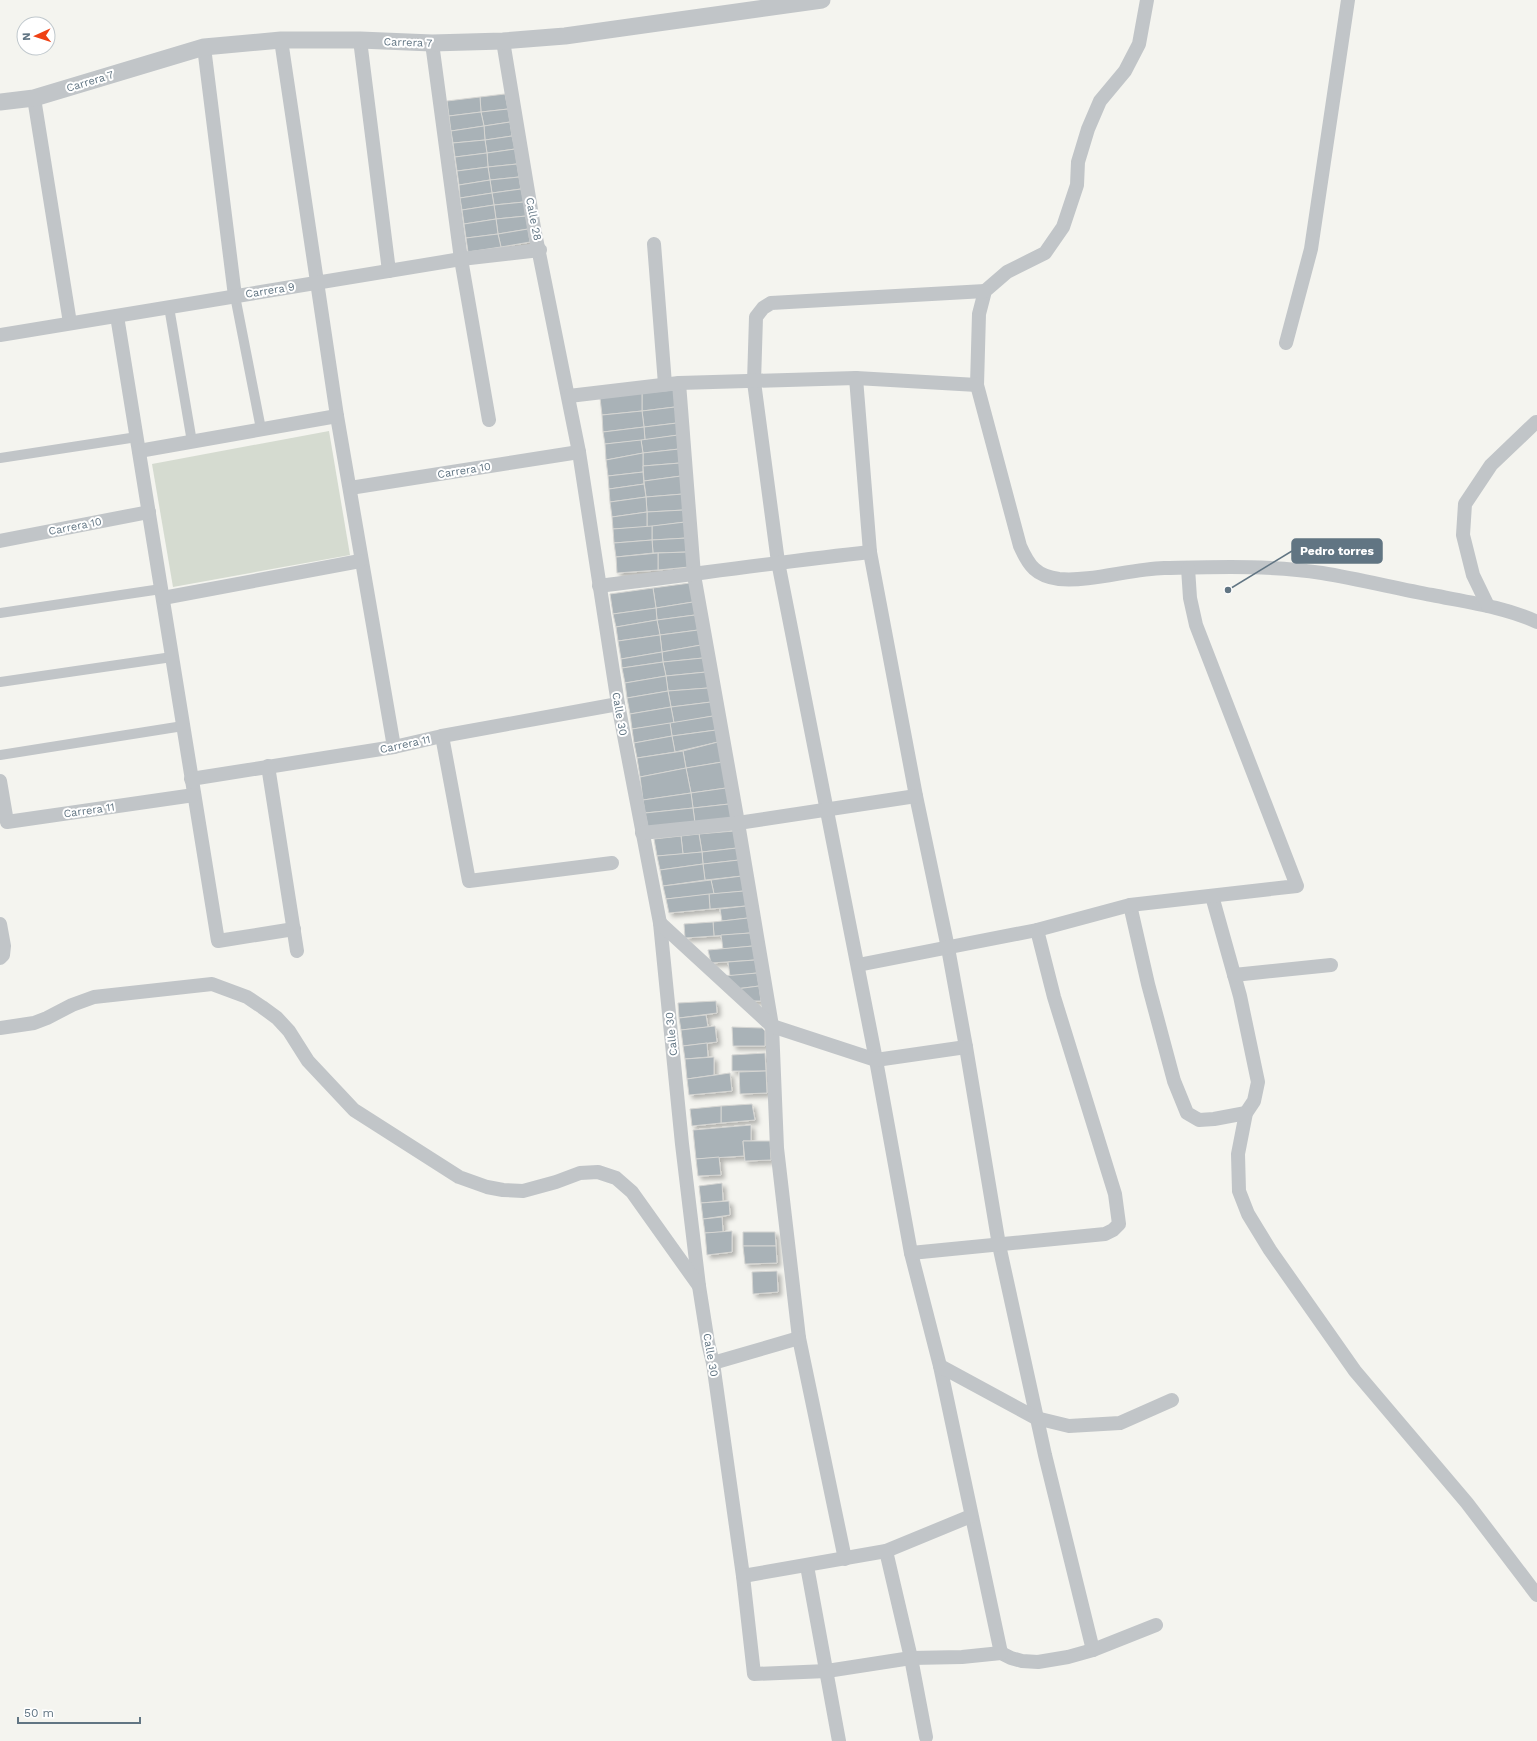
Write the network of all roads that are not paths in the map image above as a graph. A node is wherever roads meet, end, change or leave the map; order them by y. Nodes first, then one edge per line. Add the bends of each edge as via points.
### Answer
1 (822, 0) edge
2 (1147, 0) edge
3 (1348, 0) edge
4 (281, 40) junction
5 (360, 40) junction
6 (503, 41) junction
7 (432, 43) junction
8 (204, 47) junction
9 (34, 98) junction
10 (0, 102) edge
11 (654, 244) dead end
12 (540, 250) junction
13 (461, 259) junction
14 (390, 271) junction
15 (316, 283) junction
16 (985, 290) junction
17 (236, 296) junction
18 (169, 307) junction
19 (117, 316) junction
20 (70, 323) junction
21 (0, 335) edge
22 (1286, 343) dead end
23 (856, 378) junction
24 (754, 382) junction
25 (679, 383) junction
26 (664, 384) junction
27 (977, 384) junction
28 (569, 396) junction
29 (337, 416) junction
30 (489, 420) dead end
31 (1536, 422) edge
32 (260, 429) junction
33 (137, 437) junction
34 (192, 442) junction
35 (139, 451) junction
36 (579, 452) junction
37 (0, 458) edge
38 (350, 488) junction
39 (149, 512) junction
40 (0, 540) edge
41 (870, 552) junction
42 (360, 561) junction
43 (778, 562) junction
44 (1188, 568) junction
45 (694, 575) junction
46 (599, 586) junction
47 (162, 593) junction
48 (1488, 606) junction
49 (0, 613) edge
50 (1537, 622) edge
51 (172, 657) junction
52 (0, 682) edge
53 (618, 704) junction
54 (183, 726) junction
55 (442, 736) junction
56 (394, 748) junction
57 (0, 755) edge
58 (268, 766) junction
59 (191, 779) junction
60 (0, 781) edge
61 (194, 795) junction
62 (916, 796) junction
63 (826, 810) junction
64 (738, 823) junction
65 (642, 833) junction
66 (612, 863) dead end
67 (1212, 896) junction
68 (1130, 905) junction
69 (660, 923) junction
70 (0, 924) edge
71 (294, 929) junction
72 (1038, 930) junction
73 (948, 948) junction
74 (297, 951) dead end
75 (0, 958) edge
76 (1331, 964) dead end
77 (858, 965) junction
78 (1234, 975) junction
79 (772, 1026) junction
80 (0, 1028) edge
81 (966, 1047) junction
82 (876, 1060) junction
83 (1246, 1113) junction
84 (999, 1245) junction
85 (911, 1253) junction
86 (699, 1286) junction
87 (799, 1338) junction
88 (713, 1363) junction
89 (940, 1366) junction
90 (1172, 1400) dead end
91 (1036, 1418) junction
92 (971, 1516) junction
93 (886, 1551) junction
94 (845, 1559) junction
95 (807, 1566) junction
96 (743, 1576) junction
97 (1537, 1595) edge
98 (1156, 1625) dead end
99 (1093, 1650) junction
100 (1002, 1653) junction
101 (911, 1658) junction
102 (827, 1671) junction
103 (926, 1737) dead end
104 (839, 1741) edge

1 - 6 street, Carrera 7 via 565,36
2 - 16 street via 1139,44 1125,71 1100,101 1088,129 1078,162 1077,185 1063,227 1045,253 1007,272
3 - 22 street via 1310,249
4 - 5 street, Carrera 7
4 - 8 street, Carrera 7
4 - 15 street
5 - 7 street, Carrera 7
5 - 14 street
6 - 7 street, Carrera 7
6 - 12 street, Calle 28 via 534,228
7 - 13 street
8 - 9 street, Carrera 7
8 - 17 street
9 - 10 street, Carrera 7
9 - 20 street
11 - 26 street
12 - 13 street, Carrera 9
12 - 28 street, Calle 28
13 - 14 street, Carrera 9
13 - 30 street
14 - 15 street, Carrera 9
15 - 17 street, Carrera 9
15 - 29 street
16 - 24 street via 771,303 756,317
16 - 27 street via 979,314
17 - 18 street, Carrera 9
17 - 32 street
18 - 19 street, Carrera 9
18 - 34 street
19 - 20 street, Carrera 9
19 - 33 street
20 - 21 street, Carrera 9
23 - 24 street
23 - 27 street
23 - 41 street
24 - 25 street
24 - 43 street
25 - 26 street
25 - 45 street
26 - 28 street
27 - 44 street via 1020,546 1034,569 1044,576 1060,579 1150,569
28 - 36 street, Calle 30
29 - 32 street
29 - 38 street
31 - 48 street via 1491,465 1465,504 1463,535 1473,575
32 - 34 street
33 - 35 street
33 - 37 street
34 - 35 street
35 - 39 street
36 - 38 street, Carrera 10
36 - 46 street, Calle 30
38 - 42 street
39 - 40 street, Carrera 10
39 - 47 street
41 - 43 street
41 - 62 street
42 - 47 street
42 - 56 street
43 - 45 street
43 - 63 street
44 - 48 street via 1274,568 1321,573
44 - 67 street via 1190,598 1196,625 1297,886
45 - 46 street
45 - 64 street
46 - 53 street, Calle 30
47 - 49 street
47 - 51 street
48 - 50 street
51 - 52 street
51 - 54 street
53 - 55 street, Carrera 11
53 - 65 street, Calle 30
54 - 57 street
54 - 59 street
55 - 56 street, Carrera 11
55 - 66 street via 470,881
56 - 58 street, Carrera 11
58 - 59 street, Carrera 11
58 - 71 street
59 - 61 street
60 - 61 street, Carrera 11 via 7,822
61 - 71 street via 218,941
62 - 63 street
62 - 73 street
63 - 64 street
63 - 77 street
64 - 65 street
64 - 79 street
65 - 69 street, Calle 30
67 - 68 street
67 - 78 street
68 - 72 street
68 - 83 street via 1174,1081 1187,1113 1199,1120
69 - 79 street
69 - 86 street, Calle 30
70 - 75 street via 4,946
71 - 74 street
72 - 73 street
72 - 84 street via 1054,997 1116,1194 1119,1224 1105,1234
73 - 77 street
73 - 81 street
76 - 78 street
77 - 82 street
78 - 83 street via 1258,1082 1254,1101
79 - 82 street
79 - 87 street via 777,1148
80 - 86 street via 40,1020 94,997 212,984 230,990 247,997 276,1018 293,1036 308,1061 354,1110 459,1177 487,1187 523,1191 580,1172 598,1172 616,1178 632,1192
81 - 82 street
81 - 84 street
82 - 85 street
83 - 97 street via 1238,1154 1239,1191 1248,1214 1355,1372 1467,1503
84 - 85 street
84 - 91 street
85 - 89 street
86 - 88 street, Calle 30
87 - 88 street
87 - 94 street
88 - 96 street, Calle 30
89 - 91 street
89 - 92 street
90 - 91 street via 1120,1423 1069,1426
91 - 99 street
92 - 93 street
92 - 100 street
93 - 94 street
93 - 101 street
94 - 95 street
95 - 96 street
95 - 102 street
96 - 102 street, Calle 30 via 754,1674
98 - 99 street
99 - 100 street via 1038,1662 1017,1659
100 - 101 street
101 - 102 street
101 - 103 street
102 - 104 street

